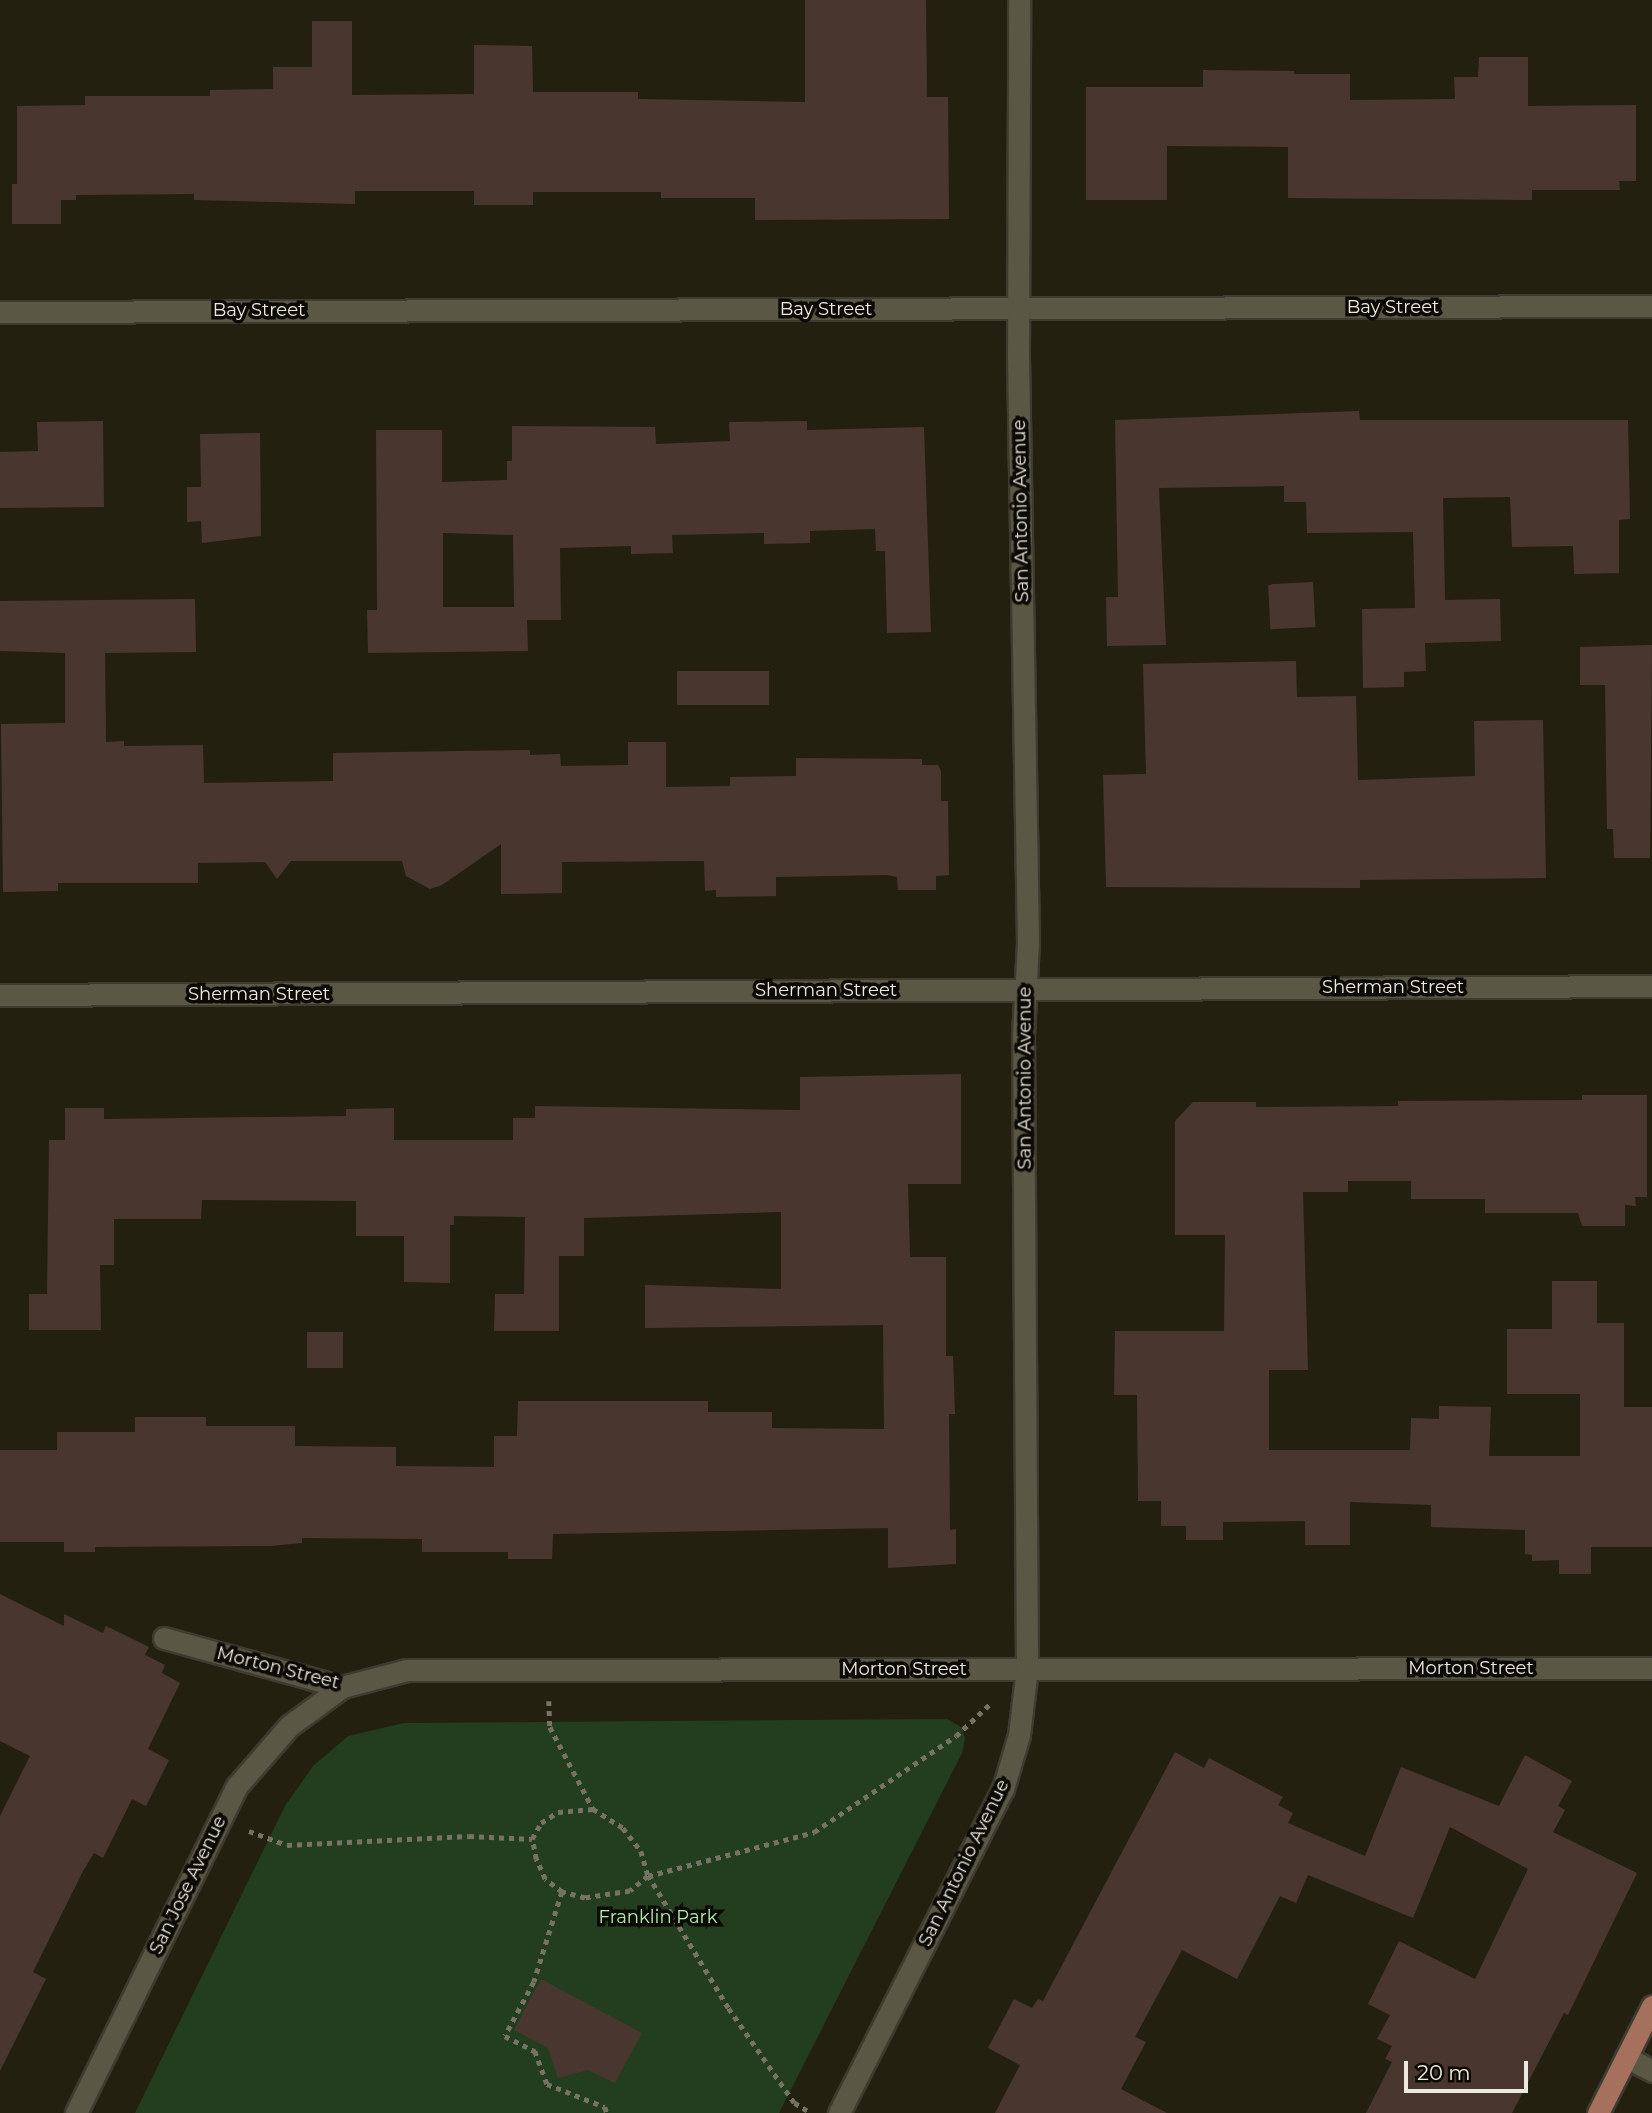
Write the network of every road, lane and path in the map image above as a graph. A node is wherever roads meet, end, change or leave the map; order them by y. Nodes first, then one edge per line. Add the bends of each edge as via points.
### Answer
1 (1019, 0) edge
2 (1652, 306) edge
3 (1018, 309) junction
4 (0, 312) edge
5 (1652, 986) edge
6 (1025, 989) junction
7 (0, 995) edge
8 (164, 1638) dead end
9 (1027, 1668) junction
10 (1652, 1668) edge
11 (548, 1669) junction
12 (342, 1688) junction
13 (593, 1809) junction
14 (220, 1820) junction
15 (532, 1839) junction
16 (648, 1876) junction
17 (562, 1892) junction
18 (1652, 2007) edge
19 (1626, 2057) junction
20 (1652, 2070) edge
21 (76, 2113) edge
22 (607, 2113) edge
23 (812, 2113) edge
24 (839, 2113) edge
25 (1598, 2113) edge

1 - 3 street, San Antonio Avenue
2 - 3 street, Bay Street
3 - 4 street, Bay Street
3 - 6 street, San Antonio Avenue
5 - 6 street, Sherman Street
6 - 7 street, Sherman Street
6 - 9 street, San Antonio Avenue
8 - 12 street, Morton Street
9 - 10 street, Morton Street
9 - 11 street, Morton Street
9 - 16 path via 956,1737 814,1832
9 - 24 street, San Antonio Avenue via 1019,1735 1003,1789
11 - 12 street, Morton Street via 407,1670
11 - 13 path via 550,1727
12 - 14 street, San Jose Avenue via 289,1727 237,1786
13 - 15 path via 558,1812 541,1823
13 - 16 path via 623,1828 641,1851
14 - 15 path via 287,1844 470,1836
14 - 21 street, San Jose Avenue
15 - 17 path via 545,1879
16 - 17 path via 630,1891 609,1897
16 - 23 path via 728,2008 794,2103
17 - 22 path via 534,1982 505,2036 535,2051 547,2084 605,2107
18 - 19 main road
19 - 20 street
19 - 25 main road

